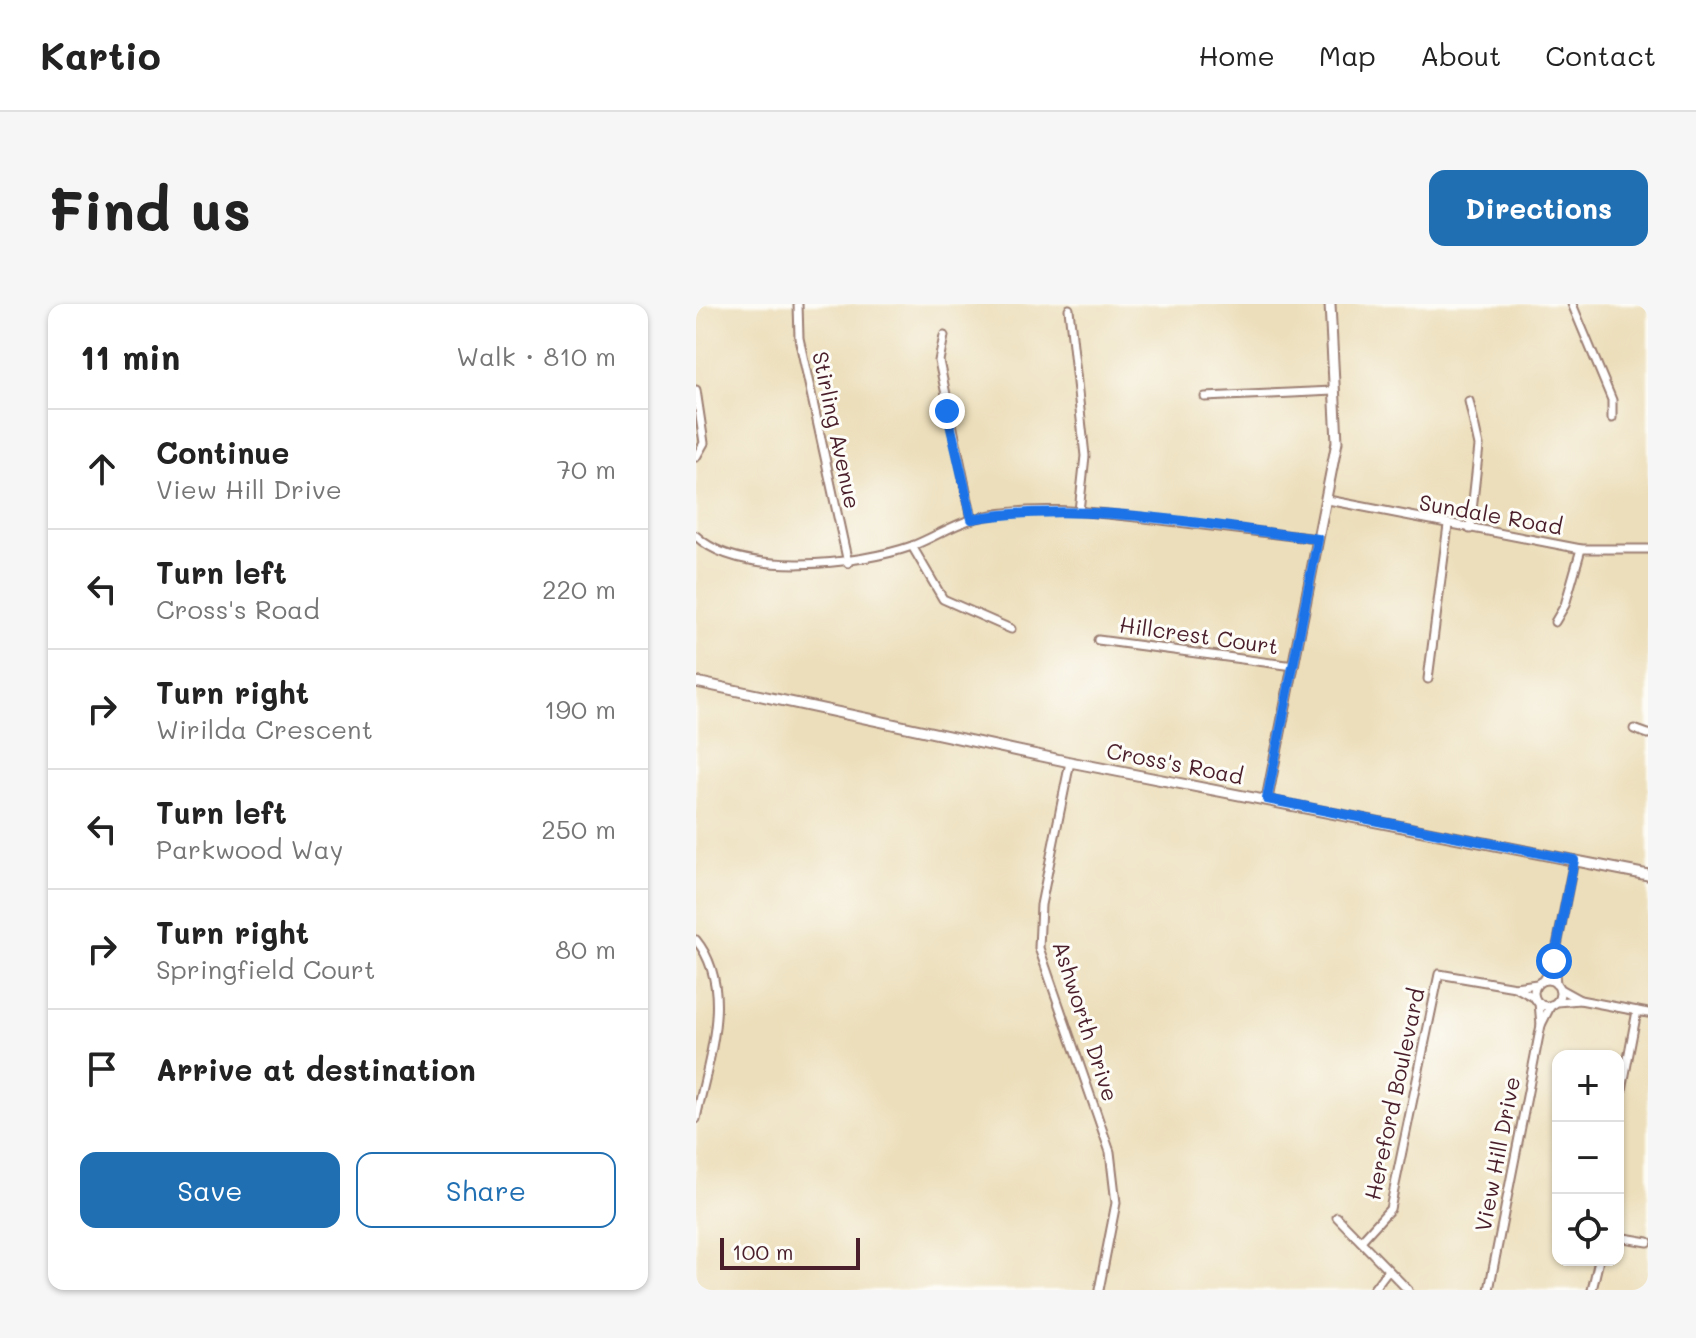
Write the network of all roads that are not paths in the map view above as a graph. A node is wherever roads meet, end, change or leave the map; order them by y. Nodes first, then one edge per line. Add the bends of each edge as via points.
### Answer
1 (798, 304) edge
2 (1330, 304) edge
3 (1572, 304) edge
4 (1069, 309) dead end
5 (944, 336) dead end
6 (696, 390) edge
7 (1333, 391) junction
8 (1205, 397) dead end
9 (1469, 401) dead end
10 (1612, 418) dead end
11 (696, 457) edge
12 (1328, 500) junction
13 (1079, 511) junction
14 (972, 519) junction
15 (1448, 525) junction
16 (1470, 529) junction
17 (696, 536) edge
18 (1318, 539) junction
19 (912, 546) junction
20 (1581, 549) junction
21 (1648, 549) edge
22 (848, 563) junction
23 (1555, 622) dead end
24 (1011, 629) dead end
25 (1098, 640) dead end
26 (1294, 666) junction
27 (1428, 679) dead end
28 (696, 682) edge
29 (1634, 729) dead end
30 (1648, 734) edge
31 (1070, 762) junction
32 (1267, 799) junction
33 (1574, 860) junction
34 (1648, 875) edge
35 (696, 940) edge
36 (1554, 961) junction
37 (1540, 982) junction
38 (1558, 986) junction
39 (1515, 987) junction
40 (1537, 1000) junction
41 (1580, 1000) junction
42 (1554, 1004) junction
43 (1637, 1011) junction
44 (1648, 1013) edge
45 (1541, 1025) junction
46 (1624, 1079) edge
47 (696, 1119) edge
48 (1337, 1217) dead end
49 (1624, 1238) edge
50 (1361, 1241) junction
51 (1648, 1242) edge
52 (1598, 1266) edge
53 (1388, 1270) junction
54 (1099, 1290) edge
55 (1373, 1290) edge
56 (1408, 1290) edge
57 (1489, 1290) edge
58 (1592, 1290) edge

1 - 22 street, Stirling Avenue via 799,338
2 - 7 street
3 - 10 street via 1612,400
4 - 13 street via 1085,456
5 - 14 street via 939,361
6 - 11 street via 704,443
7 - 8 street
7 - 12 street via 1337,442
9 - 16 street via 1479,446
12 - 15 street, Sundale Road
12 - 18 street
13 - 14 street via 1023,511
13 - 18 street
14 - 19 street
15 - 16 street, Sundale Road
15 - 27 street
16 - 20 street, Sundale Road
17 - 22 street via 709,548 781,564
18 - 26 street
19 - 22 street
19 - 24 street via 943,599
20 - 21 street, Sundale Road
20 - 23 street
25 - 26 street, Hillcrest Court
26 - 32 street
28 - 31 street, Cross's Road
29 - 30 street
31 - 32 street, Cross's Road
31 - 54 street, Ashworth Drive via 1041,905 1039,948 1110,1152 1116,1203
32 - 33 street, Cross's Road
33 - 34 street, Cross's Road
33 - 36 street
35 - 47 street via 714,971 717,996
36 - 37 street
36 - 38 street
37 - 38 street
37 - 39 street, Hereford Boulevard
37 - 40 street, View Hill Drive
38 - 41 street
38 - 42 street, View Hill Drive
39 - 40 street, Hereford Boulevard
39 - 50 street, Hereford Boulevard via 1439,974 1390,1209
40 - 42 street, Hereford Boulevard
40 - 45 street, View Hill Drive
41 - 42 street, Hereford Boulevard
41 - 43 street
42 - 45 street, View Hill Drive
43 - 44 street
43 - 46 street
45 - 57 street, View Hill Drive
48 - 50 street
49 - 51 street
50 - 53 street
52 - 58 street
53 - 55 street
53 - 56 street

